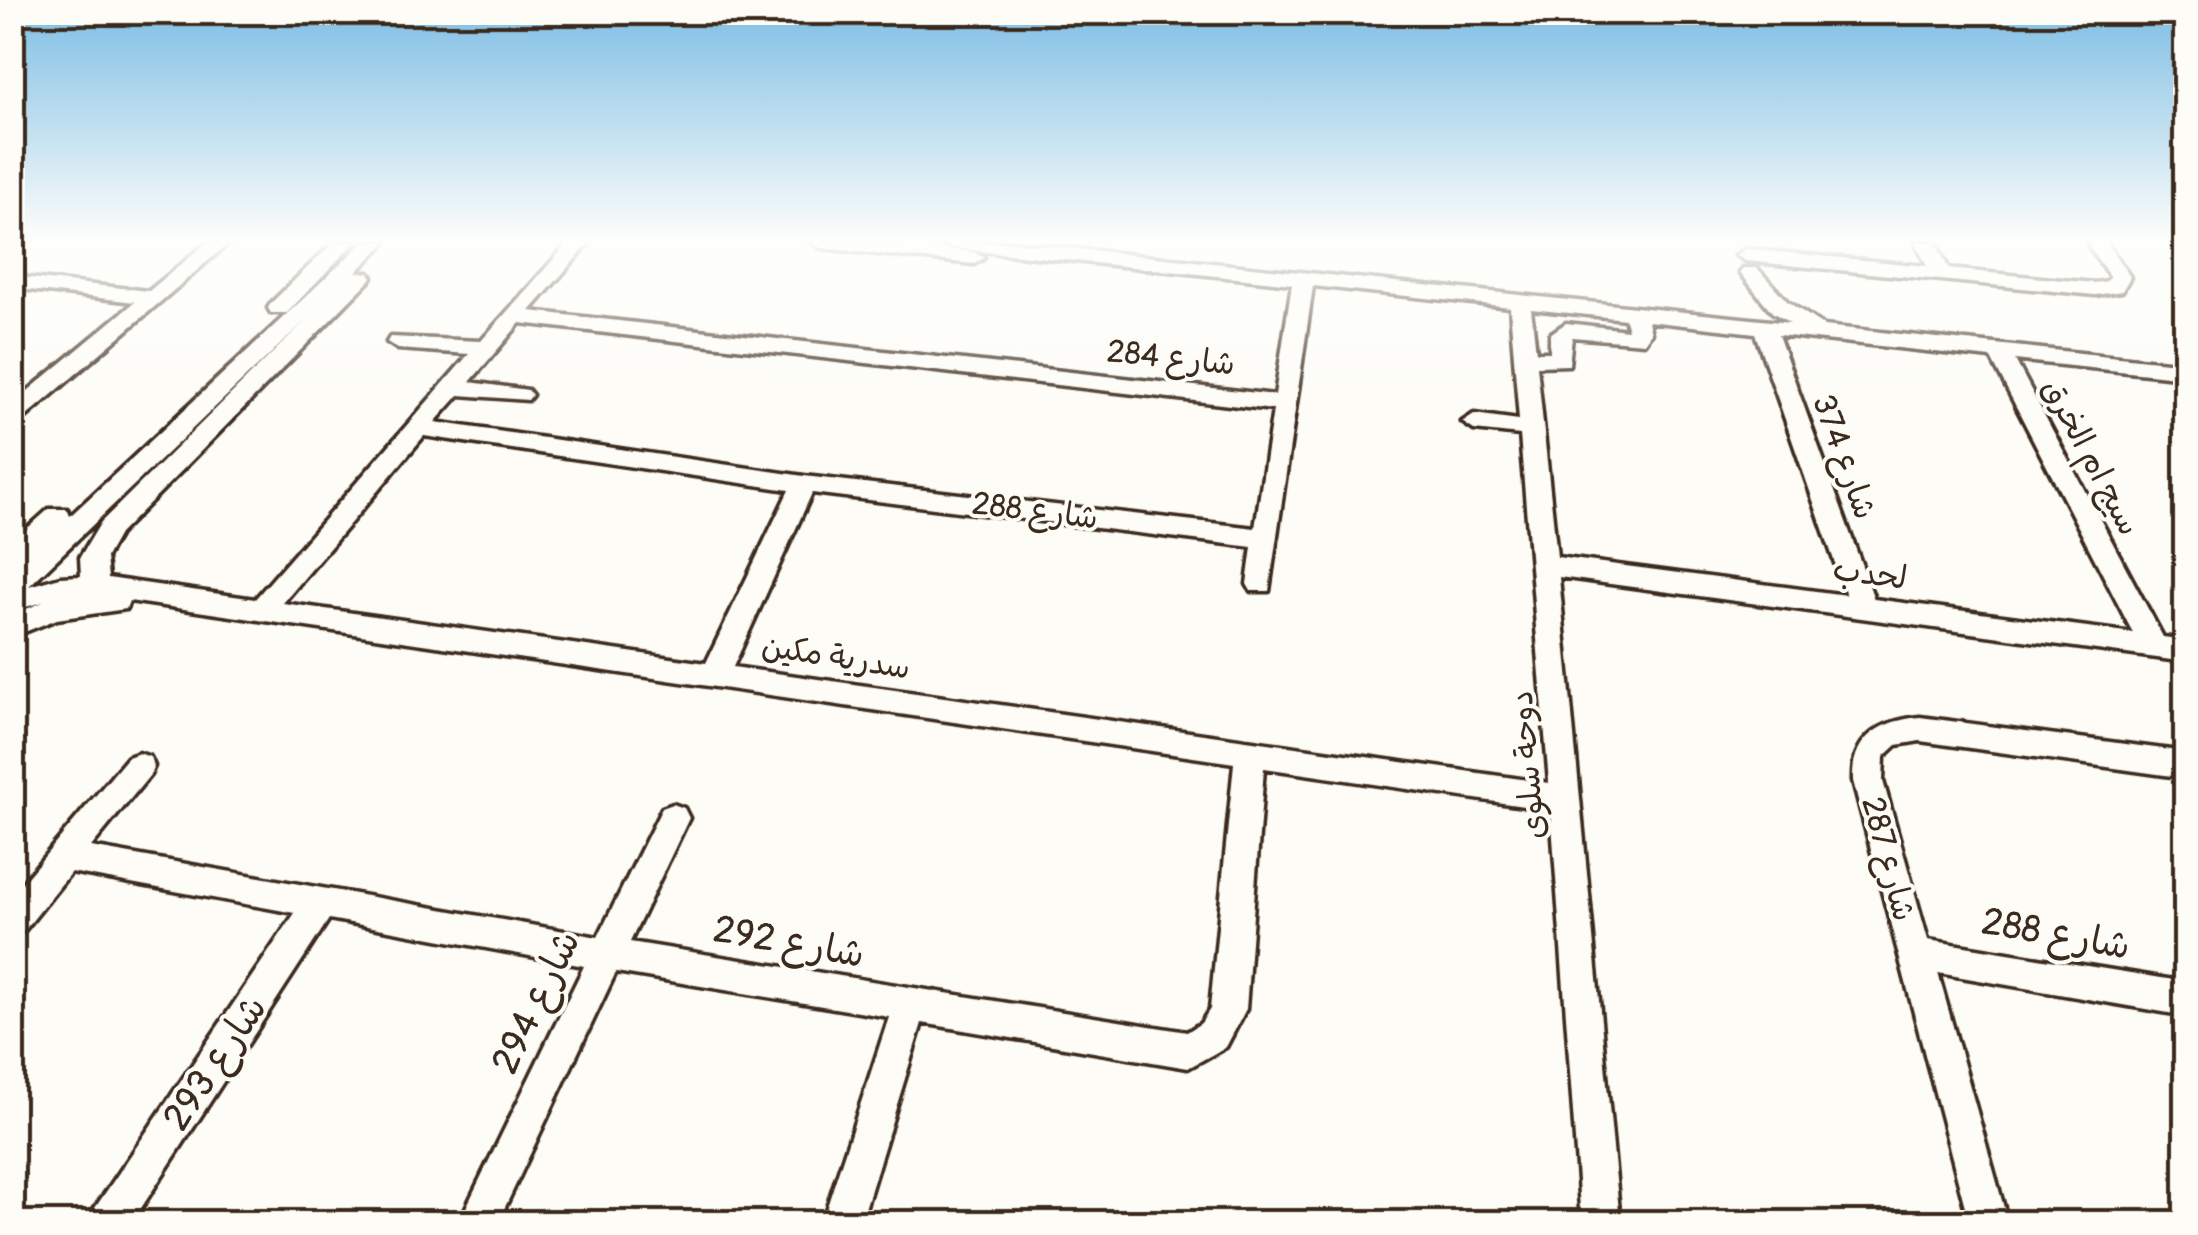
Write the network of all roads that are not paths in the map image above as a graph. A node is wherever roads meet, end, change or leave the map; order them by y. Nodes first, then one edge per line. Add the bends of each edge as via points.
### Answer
1 (151, 300) edge
2 (289, 300) edge
3 (325, 300) edge
4 (328, 300) edge
5 (529, 300) edge
6 (1300, 300) edge
7 (1398, 300) edge
8 (1488, 300) edge
9 (1743, 300) edge
10 (1776, 300) edge
11 (1520, 302) junction
12 (316, 310) junction
13 (1635, 314) junction
14 (514, 316) junction
15 (1728, 323) junction
16 (1764, 327) junction
17 (1820, 333) junction
18 (398, 342) dead end
19 (483, 348) junction
20 (1525, 351) junction
21 (1998, 351) junction
22 (2186, 371) edge
23 (453, 386) junction
24 (520, 394) dead end
25 (1286, 404) junction
26 (12, 417) edge
27 (1474, 422) dead end
28 (420, 428) junction
29 (1532, 429) junction
30 (804, 484) junction
31 (47, 537) junction
32 (1266, 539) junction
33 (12, 547) edge
34 (12, 558) edge
35 (1544, 565) junction
36 (1260, 584) dead end
37 (12, 586) edge
38 (96, 586) junction
39 (180, 598) junction
40 (12, 601) edge
41 (263, 608) junction
42 (1864, 608) junction
43 (12, 628) edge
44 (2154, 647) junction
45 (2186, 651) edge
46 (715, 674) junction
47 (1250, 755) junction
48 (139, 766) dead end
49 (2184, 767) edge
50 (1566, 799) junction
51 (673, 818) dead end
52 (64, 857) junction
53 (321, 903) junction
54 (12, 920) edge
55 (1913, 953) junction
56 (606, 954) junction
57 (2186, 999) edge
58 (910, 1006) junction
59 (109, 1222) edge
60 (478, 1222) edge
61 (842, 1222) edge
62 (1601, 1222) edge
63 (1988, 1222) edge

1 - 26 street
2 - 31 street
3 - 12 street
4 - 12 street
5 - 14 street
6 - 25 street
7 - 20 street via 1478,311 1505,324
8 - 11 street
9 - 15 street
10 - 17 street
11 - 13 street
11 - 20 street, دوحة سلوى
12 - 31 street via 274,336
12 - 38 street via 110,528 93,557
13 - 15 street
13 - 20 street via 1636,338 1566,330 1560,360
14 - 19 street
14 - 25 street, شارع 284
15 - 16 street
16 - 17 street
16 - 42 street, شارع 374
17 - 21 street
18 - 19 street
19 - 23 street
20 - 29 street, دوحة سلوى
21 - 22 street
21 - 44 street, سيج ام الخرق
23 - 24 street
23 - 28 street
25 - 32 street
27 - 29 street
28 - 30 street, شارع 288
28 - 41 street
29 - 35 street, دوحة سلوى
30 - 32 street, شارع 288
30 - 46 street
31 - 33 street
31 - 34 street
31 - 37 street
31 - 38 street via 68,567
32 - 36 street
35 - 42 street, لحدب
35 - 50 street, دوحة سلوى
38 - 39 street, سدرية مكين
38 - 40 street, سدرية مكين via 60,587
39 - 41 street, سدرية مكين
39 - 43 street via 68,605
41 - 46 street, سدرية مكين
42 - 44 street, لحدب
44 - 45 street, لحدب
46 - 47 street, سدرية مكين
47 - 50 street, سدرية مكين
47 - 58 street, شارع 292 via 1228,1009 1210,1041 1188,1050 1162,1048
48 - 52 street
49 - 55 street, شارع 287 via 1920,729 1877,740 1867,762 1868,781
50 - 62 street, دوحة سلوى
51 - 56 street, شارع 294
52 - 53 street, شارع 292
52 - 54 street
53 - 56 street, شارع 292
53 - 59 street, شارع 293
55 - 57 street, شارع 288
55 - 63 street, شارع 287
56 - 58 street, شارع 292
56 - 60 street, شارع 294
58 - 61 street

